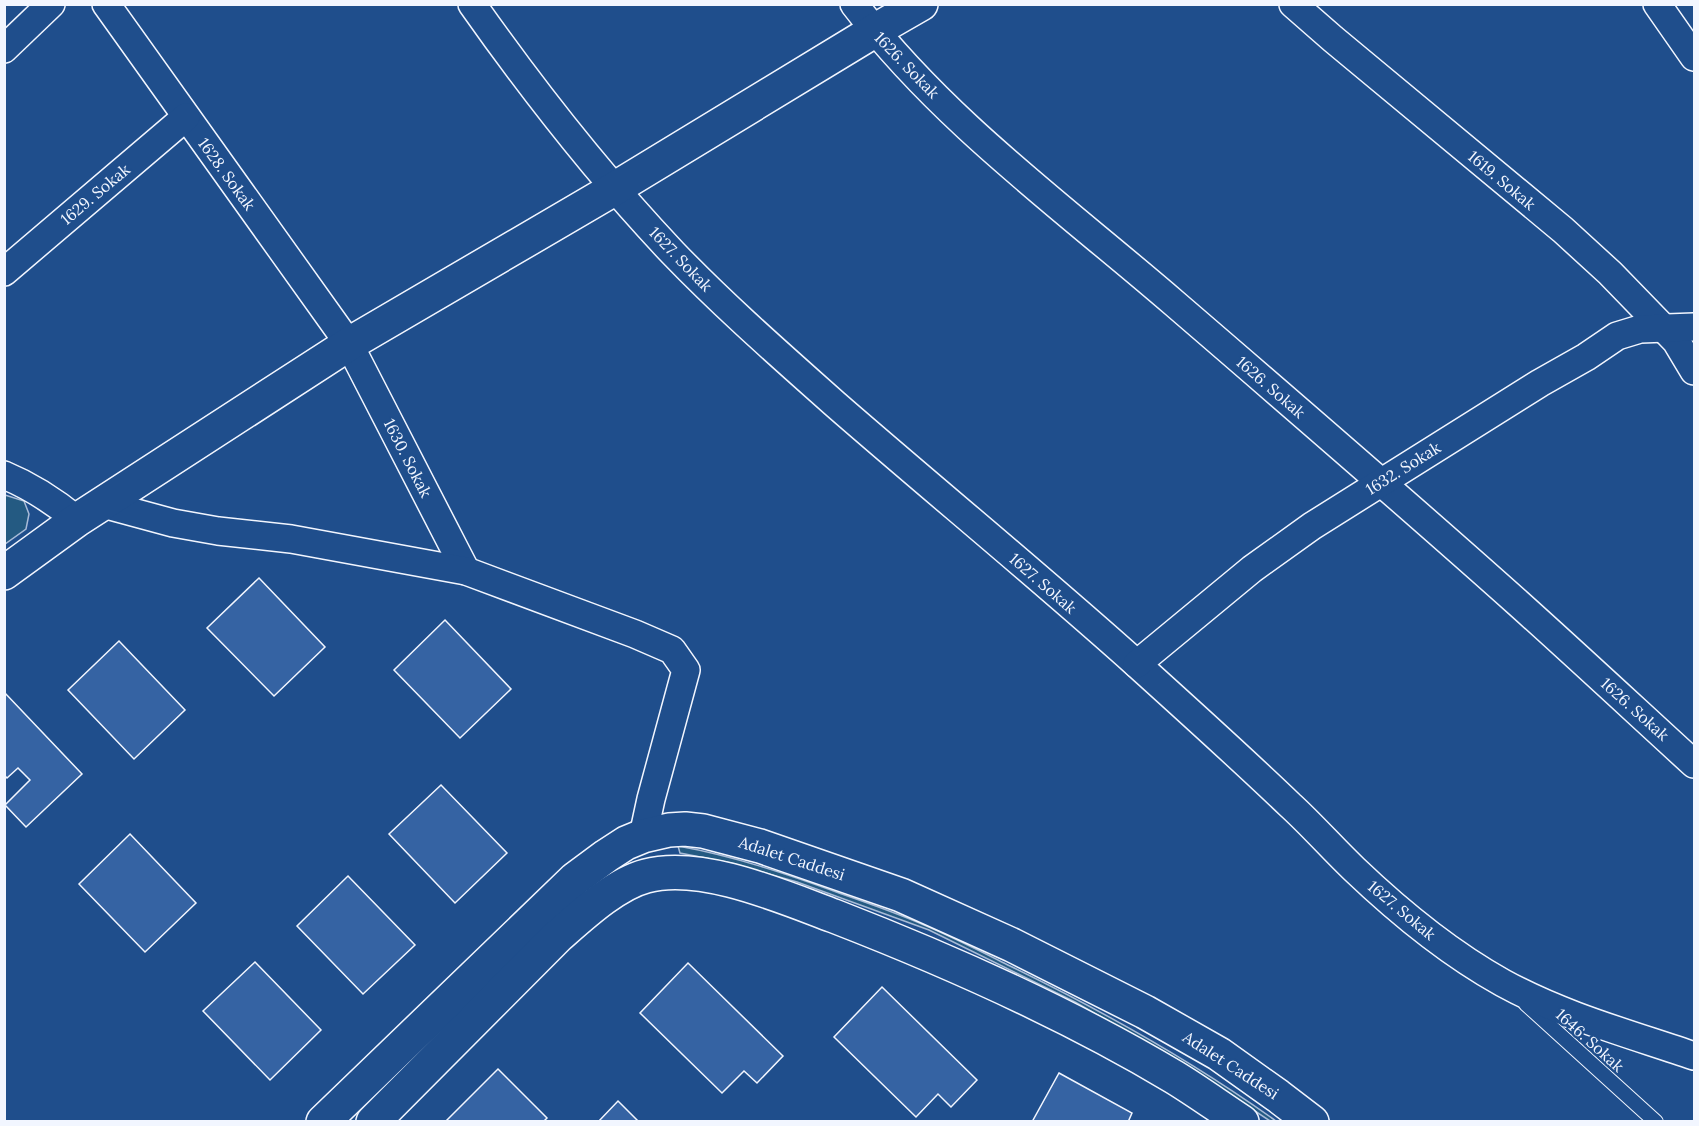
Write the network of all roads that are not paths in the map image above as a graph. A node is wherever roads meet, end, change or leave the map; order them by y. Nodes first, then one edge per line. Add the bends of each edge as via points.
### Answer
1 (51, 4) edge
2 (106, 4) edge
3 (472, 4) edge
4 (854, 4) edge
5 (921, 4) edge
6 (1293, 4) edge
7 (1657, 4) edge
8 (874, 31) junction
9 (4, 49) edge
10 (1695, 57) edge
11 (186, 117) junction
12 (614, 189) junction
13 (4, 272) edge
14 (1695, 327) edge
15 (1664, 328) junction
16 (349, 344) junction
17 (1695, 371) edge
18 (4, 475) edge
19 (1381, 482) junction
20 (90, 512) junction
21 (11, 561) edge
22 (466, 571) junction
23 (1137, 664) junction
24 (1695, 764) edge
25 (644, 836) junction
26 (1503, 982) junction
27 (1695, 1056) edge
28 (323, 1122) edge
29 (373, 1122) edge
30 (1242, 1122) edge
31 (1312, 1122) edge
32 (1656, 1122) edge

1 - 9 street
2 - 11 street, 1628. Sokak
3 - 12 street, 1627. Sokak via 519,72
4 - 8 street, 1626. Sokak
5 - 8 street
6 - 15 street, 1619. Sokak via 1563,230
7 - 10 street
8 - 12 street
8 - 19 street, 1626. Sokak via 973,132
11 - 13 street, 1629. Sokak
11 - 16 street, 1628. Sokak
12 - 16 street
12 - 23 street, 1627. Sokak via 733,312
14 - 15 street, 1632. Sokak
15 - 17 street, 1619. Sokak
15 - 19 street, 1632. Sokak via 1640,329 1617,336
16 - 20 street
16 - 22 street, 1630. Sokak
18 - 20 street via 54,501
19 - 23 street, 1632. Sokak via 1252,569
19 - 24 street, 1626. Sokak
20 - 21 street
20 - 22 street via 291,539
22 - 25 street via 672,650 686,670
23 - 26 street, 1627. Sokak via 1406,916
25 - 28 street, Adalet Caddesi via 626,843 575,879
25 - 31 street, Adalet Caddesi via 685,829 703,831 760,846 901,895 1145,1012 1218,1054
26 - 27 street, 1627. Sokak via 1562,1011
26 - 32 lane, 1646. Sokak
29 - 30 street via 584,914 607,896 646,876 672,873 698,874 787,898 912,946 1072,1021 1174,1077

